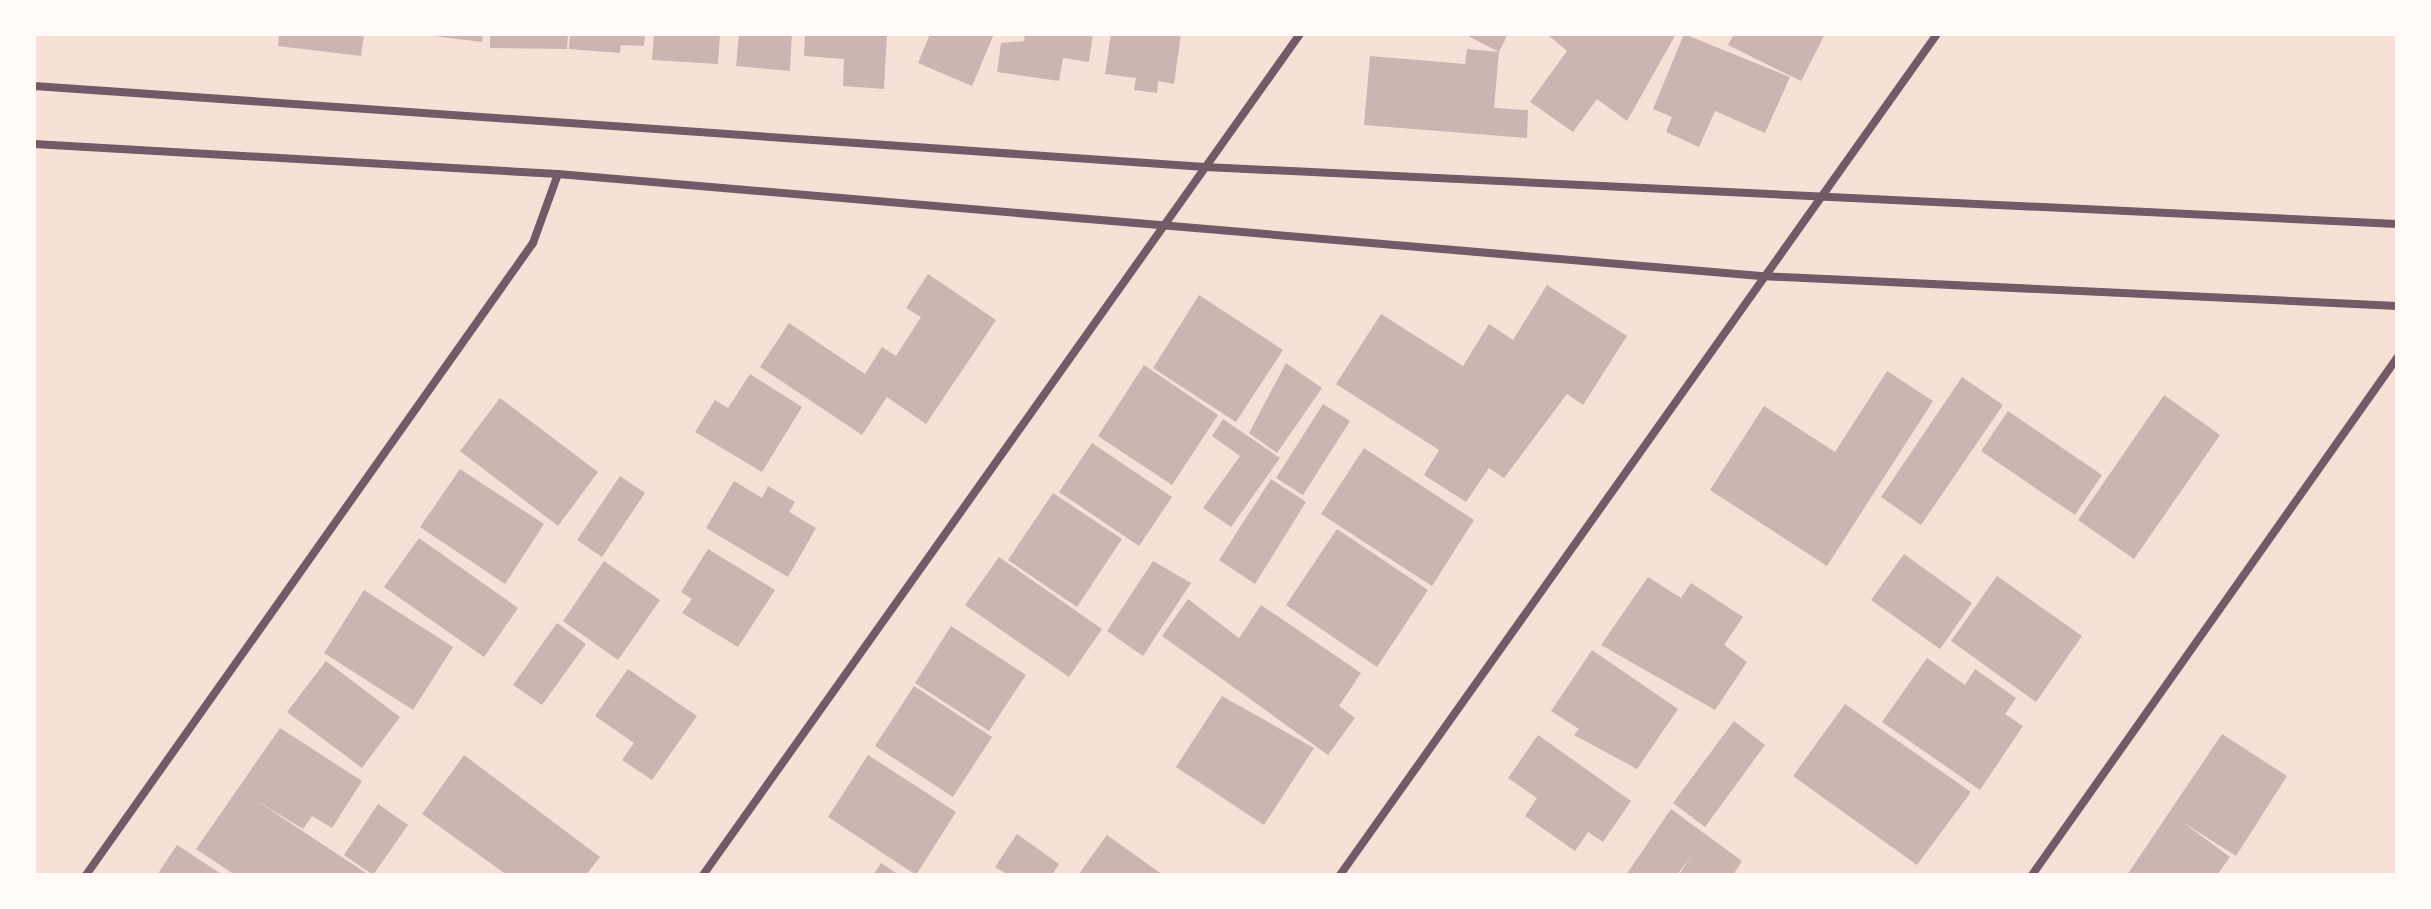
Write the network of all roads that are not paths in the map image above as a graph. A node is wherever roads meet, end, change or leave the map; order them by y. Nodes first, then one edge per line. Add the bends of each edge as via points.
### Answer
1 (1300, 34) edge
2 (1937, 34) edge
3 (34, 86) edge
4 (34, 144) edge
5 (1205, 167) junction
6 (558, 174) junction
7 (1820, 196) junction
8 (2397, 224) edge
9 (1163, 227) junction
10 (1761, 276) junction
11 (2397, 306) edge
12 (2397, 358) edge
13 (86, 875) edge
14 (703, 875) edge
15 (1340, 875) edge
16 (2032, 875) edge

1 - 5 street
2 - 7 street
3 - 5 street
4 - 6 street
5 - 7 street
5 - 9 street
6 - 9 street
6 - 13 street via 533,243
7 - 8 street
7 - 10 street
9 - 10 street
9 - 14 street
10 - 11 street
10 - 15 street
12 - 16 street

